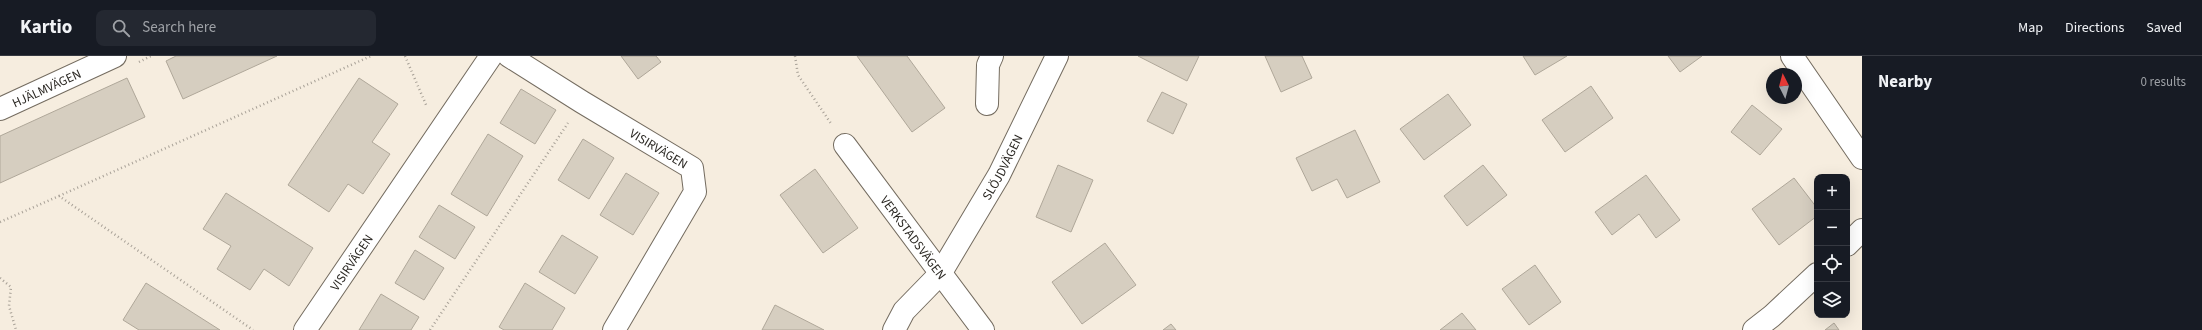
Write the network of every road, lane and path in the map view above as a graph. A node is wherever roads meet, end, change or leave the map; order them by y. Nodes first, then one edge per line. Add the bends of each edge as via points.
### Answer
1 (115, 56) edge
2 (371, 56) edge
3 (491, 56) edge
4 (509, 56) edge
5 (795, 56) edge
6 (992, 56) edge
7 (1056, 56) edge
8 (1792, 56) edge
9 (582, 102) junction
10 (987, 104) dead end
11 (0, 109) edge
12 (845, 145) joint
13 (1862, 158) edge
14 (58, 196) junction
15 (0, 222) edge
16 (1862, 230) edge
17 (1850, 242) edge
18 (940, 274) junction
19 (1814, 277) edge
20 (0, 278) edge
21 (16, 330) edge
22 (252, 330) edge
23 (305, 330) edge
24 (430, 330) edge
25 (614, 330) edge
26 (894, 330) edge
27 (983, 330) edge
28 (1754, 330) edge

1 - 11 street, HJÄLMVÄGEN
2 - 14 path
3 - 23 street, VISIRVÄGEN
4 - 9 street, VISIRVÄGEN
5 - 12 path via 798,75
6 - 10 street via 988,65
7 - 18 street, SLÖJDVÄGEN via 999,175
8 - 13 street
9 - 24 path
9 - 25 street, VISIRVÄGEN via 692,168 696,192
12 - 18 street, VERKSTADSVÄGEN
14 - 15 path
14 - 22 path
16 - 17 street
18 - 26 street, SLÖJDVÄGEN via 904,312
18 - 27 street, VERKSTADSVÄGEN
19 - 28 street
20 - 21 path via 11,287 9,306

